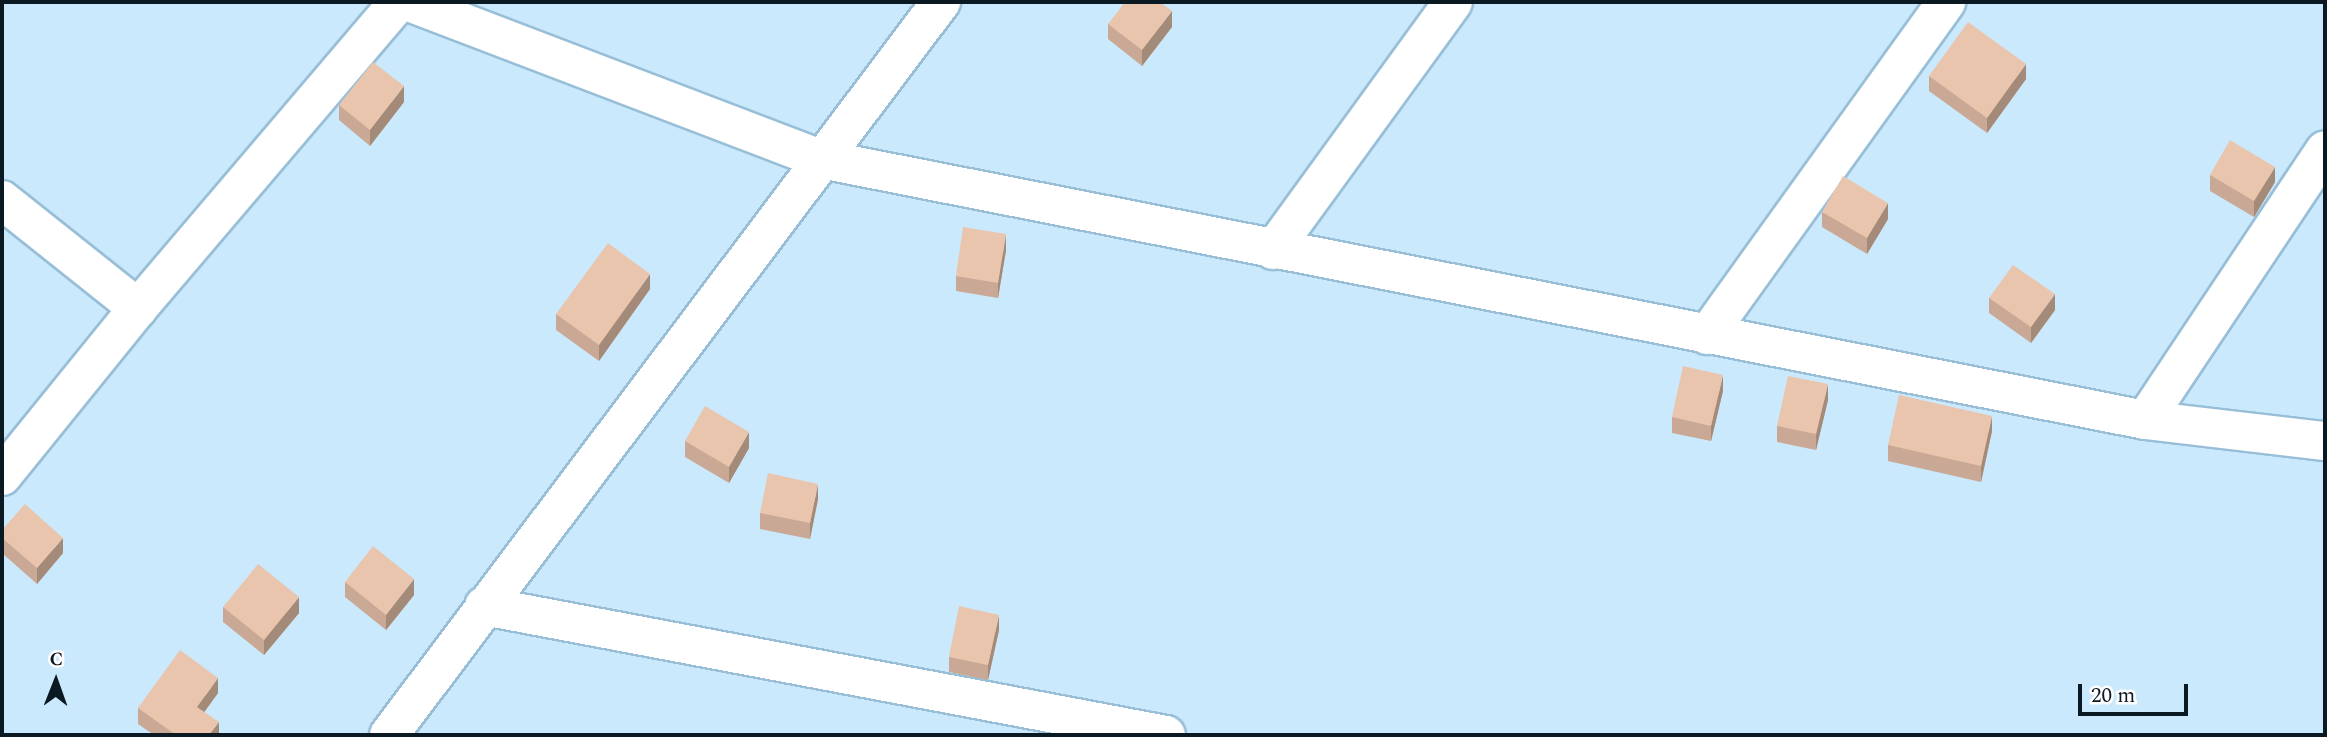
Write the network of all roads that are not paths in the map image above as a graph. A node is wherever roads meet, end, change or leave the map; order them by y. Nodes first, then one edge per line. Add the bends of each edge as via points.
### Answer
1 (398, 2) edge
2 (410, 2) edge
3 (941, 2) edge
4 (1453, 2) edge
5 (1946, 2) edge
6 (2325, 150) edge
7 (821, 159) junction
8 (2, 200) edge
9 (1273, 250) junction
10 (138, 308) junction
11 (1707, 335) junction
12 (2146, 420) junction
13 (2325, 441) edge
14 (2, 476) edge
15 (484, 606) junction
16 (389, 735) edge
17 (1166, 735) edge

1 - 10 street
2 - 7 street
3 - 7 street
4 - 9 street
5 - 11 street
6 - 12 street
7 - 9 street
7 - 15 street
8 - 10 street
9 - 11 street
10 - 14 street
11 - 12 street
12 - 13 street
15 - 16 street
15 - 17 street

